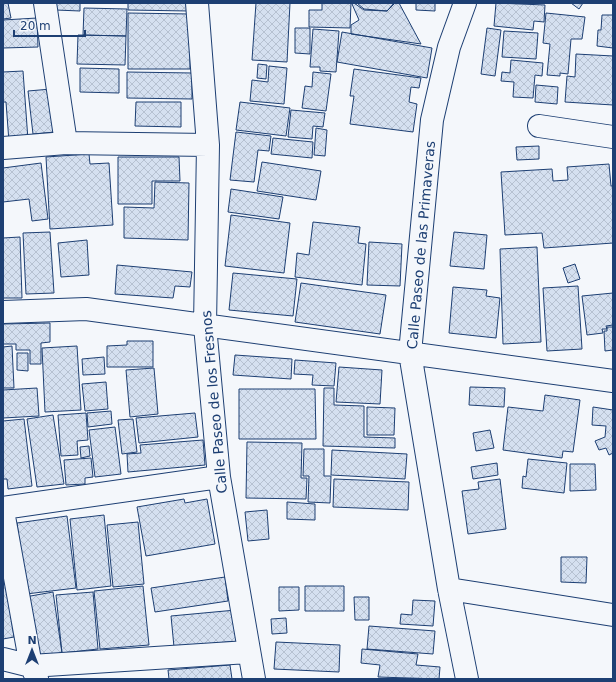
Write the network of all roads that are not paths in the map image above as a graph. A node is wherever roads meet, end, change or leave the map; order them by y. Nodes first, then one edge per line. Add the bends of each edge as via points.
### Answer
1 (44, 3) edge
2 (197, 3) edge
3 (465, 3) edge
4 (539, 126) dead end
5 (613, 137) edge
6 (66, 143) junction
7 (208, 145) junction
8 (3, 148) edge
9 (3, 312) edge
10 (205, 326) junction
11 (410, 354) junction
12 (613, 382) edge
13 (219, 477) junction
14 (3, 510) edge
15 (449, 589) junction
16 (613, 615) edge
17 (248, 652) junction
18 (3, 659) edge
19 (34, 673) edge
20 (254, 679) edge
21 (467, 679) edge

1 - 6 street
2 - 7 street, Calle Paseo de los Fresnos
3 - 11 street, Calle Paseo de las Primaveras via 449,47 432,120
4 - 5 street
6 - 7 street
6 - 8 street
7 - 10 street, Calle Paseo de los Fresnos
9 - 10 street via 86,309
10 - 11 street
10 - 13 street, Calle Paseo de los Fresnos
11 - 12 street
11 - 15 street, Calle Paseo de las Primaveras
13 - 14 street
13 - 17 street, Calle Paseo de los Fresnos
14 - 19 street
15 - 16 street
15 - 21 street, Calle Paseo de las Primaveras
17 - 19 street
17 - 20 street, Calle Paseo de los Fresnos
18 - 19 street

